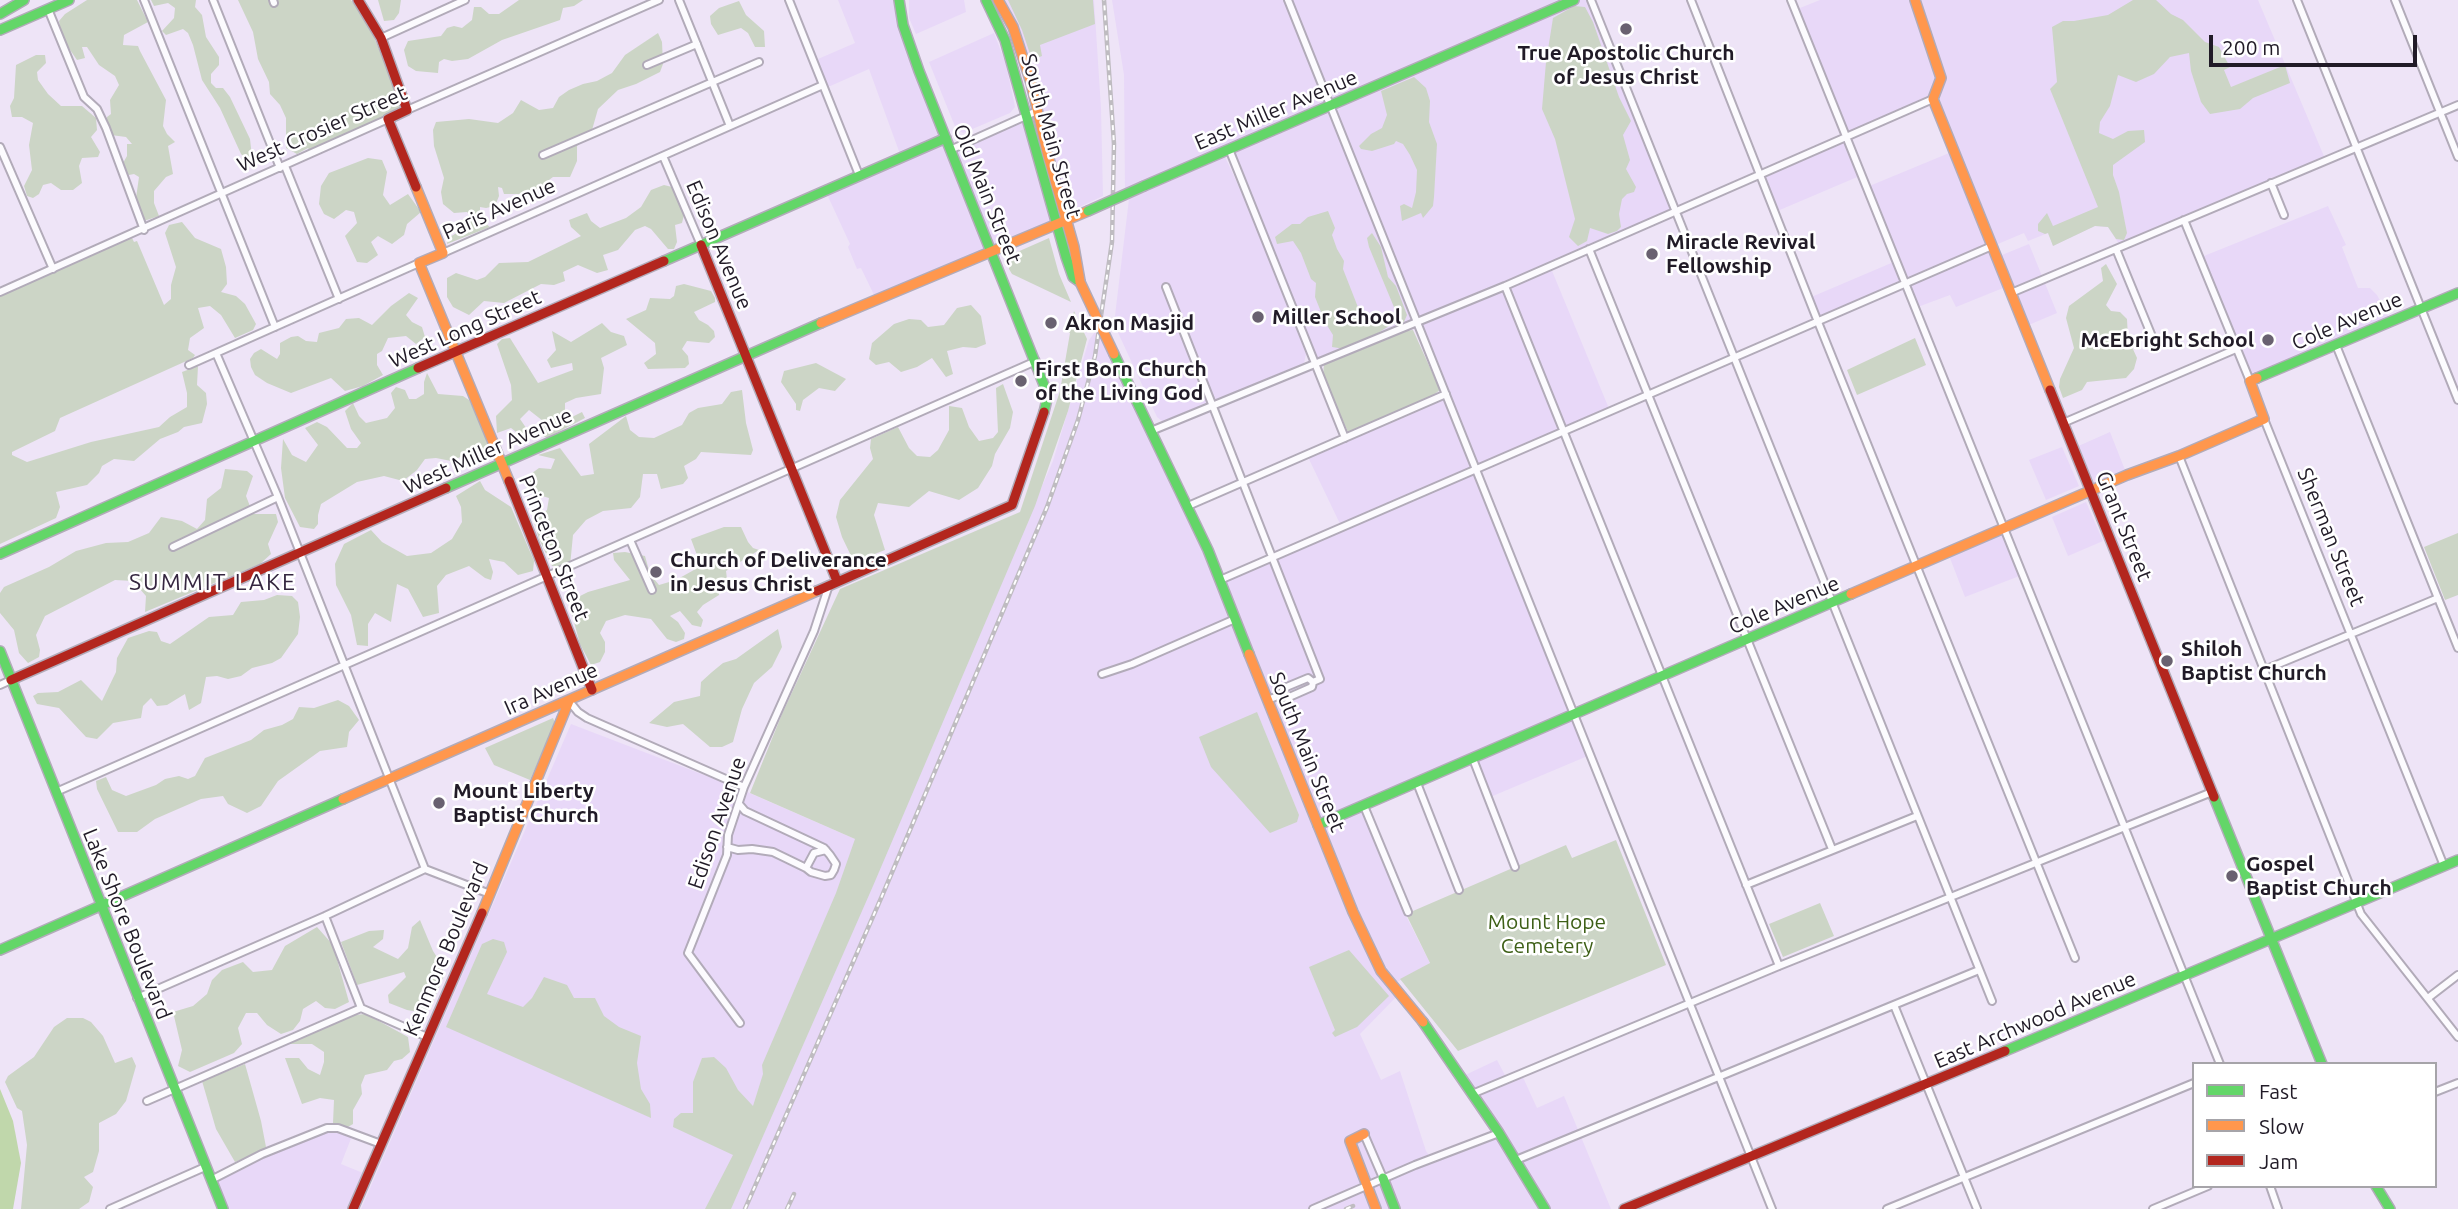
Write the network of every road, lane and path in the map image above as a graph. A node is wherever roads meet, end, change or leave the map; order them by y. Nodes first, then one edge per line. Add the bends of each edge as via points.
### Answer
1 (24, 0) edge
2 (69, 0) edge
3 (144, 0) edge
4 (213, 0) edge
5 (358, 0) edge
6 (465, 0) edge
7 (659, 0) edge
8 (680, 0) edge
9 (789, 0) edge
10 (900, 0) edge
11 (986, 0) edge
12 (998, 0) edge
13 (1288, 0) edge
14 (1574, 0) edge
15 (1591, 0) edge
16 (1691, 0) edge
17 (1791, 0) edge
18 (1915, 0) edge
19 (2297, 0) edge
20 (2395, 0) edge
21 (48, 9) junction
22 (0, 14) edge
23 (0, 30) edge
24 (381, 38) junction
25 (697, 44) junction
26 (759, 62) dead end
27 (647, 65) dead end
28 (712, 82) junction
29 (823, 85) junction
30 (1933, 99) junction
31 (2458, 105) edge
32 (1331, 106) junction
33 (407, 110) junction
34 (1037, 111) junction
35 (2440, 113) junction
36 (1026, 116) junction
37 (388, 119) junction
38 (730, 126) junction
39 (1847, 137) junction
40 (946, 138) junction
41 (0, 147) edge
42 (2357, 148) junction
43 (950, 149) junction
44 (1229, 149) junction
45 (543, 155) dead end
46 (663, 156) junction
47 (2458, 157) edge
48 (282, 167) junction
49 (859, 175) junction
50 (1761, 176) junction
51 (2271, 183) junction
52 (221, 194) junction
53 (1675, 212) junction
54 (2284, 215) dead end
55 (2184, 220) junction
56 (1062, 222) junction
57 (144, 230) junction
58 (702, 245) junction
59 (1992, 246) junction
60 (1589, 249) junction
61 (2116, 249) junction
62 (991, 250) junction
63 (443, 253) junction
64 (419, 263) junction
65 (53, 269) junction
66 (1906, 284) junction
67 (1505, 286) junction
68 (1166, 287) dead end
69 (0, 292) edge
70 (2011, 293) junction
71 (2458, 293) edge
72 (339, 299) junction
73 (2421, 309) junction
74 (1417, 322) junction
75 (1818, 322) junction
76 (275, 327) junction
77 (2153, 339) dead end
78 (2336, 345) junction
79 (2236, 349) junction
80 (457, 352) junction
81 (216, 353) junction
82 (747, 356) junction
83 (1733, 358) junction
84 (1036, 361) junction
85 (1315, 363) junction
86 (190, 365) dead end
87 (2250, 381) junction
88 (1446, 394) junction
89 (1648, 395) junction
90 (1049, 399) joint
91 (2458, 400) edge
92 (1213, 406) junction
93 (2264, 419) junction
94 (2063, 423) junction
95 (1151, 431) junction
96 (1563, 432) junction
97 (1345, 438) junction
98 (254, 440) junction
99 (2179, 456) junction
100 (501, 464) junction
101 (792, 469) junction
102 (1475, 470) junction
103 (1243, 482) junction
104 (2091, 491) junction
105 (278, 497) junction
106 (1188, 506) junction
107 (2004, 528) junction
108 (630, 540) junction
109 (173, 547) dead end
110 (299, 553) junction
111 (0, 554) edge
112 (1272, 558) junction
113 (1918, 566) junction
114 (545, 576) junction
115 (1219, 580) junction
116 (833, 583) junction
117 (652, 590) dead end
118 (2438, 598) junction
119 (1833, 603) junction
120 (1235, 619) junction
121 (2351, 634) junction
122 (1747, 640) junction
123 (2458, 648) edge
124 (0, 651) edge
125 (345, 665) junction
126 (2264, 670) junction
127 (1102, 674) dead end
128 (1662, 677) junction
129 (11, 680) junction
130 (0, 685) edge
131 (592, 690) junction
132 (1268, 700) junction
133 (569, 701) junction
134 (1574, 715) junction
135 (1473, 759) junction
136 (390, 778) junction
137 (1417, 783) junction
138 (744, 787) junction
139 (56, 792) junction
140 (2212, 792) junction
141 (739, 804) junction
142 (1364, 806) junction
143 (1917, 816) junction
144 (1318, 825) junction
145 (2124, 828) junction
146 (727, 847) junction
147 (1832, 849) junction
148 (826, 850) junction
149 (2458, 860) edge
150 (2036, 863) junction
151 (2444, 866) junction
152 (1515, 867) dead end
153 (425, 869) junction
154 (806, 869) junction
155 (1746, 885) junction
156 (1459, 890) dead end
157 (490, 894) junction
158 (1950, 897) junction
159 (2357, 904) junction
160 (100, 906) junction
161 (1408, 912) dead end
162 (325, 916) junction
163 (2271, 939) junction
164 (0, 950) edge
165 (2075, 958) dead end
166 (1779, 966) junction
167 (1979, 970) junction
168 (2458, 975) edge
169 (2185, 977) junction
170 (137, 998) junction
171 (2428, 998) junction
172 (1992, 1001) dead end
173 (1690, 1003) junction
174 (1894, 1005) junction
175 (361, 1008) junction
176 (740, 1023) dead end
177 (428, 1037) junction
178 (2458, 1037) edge
179 (2219, 1062) edge
180 (2321, 1062) edge
181 (1719, 1076) junction
182 (2458, 1083) edge
183 (1926, 1084) junction
184 (2192, 1084) edge
185 (173, 1089) junction
186 (2437, 1091) edge
187 (1472, 1094) junction
188 (147, 1101) dead end
189 (1499, 1133) junction
190 (1364, 1134) joint
191 (381, 1144) junction
192 (1751, 1156) junction
193 (1516, 1160) junction
194 (205, 1167) junction
195 (1964, 1177) junction
196 (1382, 1178) junction
197 (211, 1180) junction
198 (1367, 1186) junction
199 (2203, 1188) edge
200 (2271, 1188) edge
201 (2377, 1188) edge
202 (110, 1209) edge
203 (223, 1209) edge
204 (353, 1209) edge
205 (1313, 1209) edge
206 (1377, 1209) edge
207 (1395, 1209) edge
208 (1545, 1209) edge
209 (1624, 1209) edge
210 (1772, 1209) edge
211 (1887, 1209) edge
212 (1977, 1209) edge
213 (2153, 1209) edge
214 (2278, 1209) edge
215 (2390, 1209) edge

1 - 22 main road
2 - 21 main road
3 - 52 street
4 - 48 street
5 - 24 main road
6 - 24 street
7 - 33 street, West Crosier Street
8 - 25 street
9 - 29 street
10 - 40 main road, Old Main Street via 904,30
11 - 36 main road, South Main Street via 1005,40
12 - 34 main road, South Main Street via 1018,42
13 - 32 street
14 - 32 main road, East Miller Avenue
15 - 53 street
16 - 50 street
17 - 39 street
18 - 30 main road, Grant Street via 1941,78
19 - 42 street
20 - 35 street
21 - 23 main road
21 - 57 street via 83,97 97,109 106,128
24 - 33 main road
25 - 27 street
25 - 28 street
26 - 28 street
28 - 38 street
28 - 45 street
29 - 38 street, Paris Avenue
29 - 49 street
30 - 39 street
30 - 59 main road, Grant Street
31 - 35 street
32 - 44 main road, East Miller Avenue
32 - 74 street
33 - 37 main road, West Crosier Street
34 - 36 street
34 - 56 main road, South Main Street
35 - 42 street
35 - 47 street
36 - 43 street
36 - 56 main road, South Main Street
37 - 48 street, West Crosier Street
37 - 63 main road
38 - 46 street, Paris Avenue
39 - 50 street
39 - 66 street
40 - 43 main road, Old Main Street
40 - 49 main road, West Long Street
41 - 65 street
42 - 51 street
42 - 73 street
43 - 62 main road, Old Main Street
44 - 56 main road, East Miller Avenue, bridge
44 - 85 street
46 - 58 street, Edison Avenue
46 - 63 street, Paris Avenue
48 - 52 street, West Crosier Street
48 - 72 street
49 - 58 main road, West Long Street
50 - 53 street
50 - 75 street
51 - 54 street
51 - 55 street
52 - 57 street, West Crosier Street
52 - 76 street
53 - 60 street
53 - 83 street
55 - 61 street
55 - 79 street, Sherman Street
56 - 62 main road, East Miller Avenue
56 - 95 main road, South Main Street, bridge via 1073,277 1080,282
57 - 65 street, West Crosier Street
58 - 80 main road, West Long Street
58 - 82 main road, Edison Avenue
59 - 66 street
59 - 70 main road, Grant Street
60 - 67 street
60 - 89 street
61 - 70 street
61 - 77 street
62 - 82 main road, West Miller Avenue
62 - 84 main road, Old Main Street
63 - 64 main road, Paris Avenue
64 - 72 street, Paris Avenue
64 - 80 main road, Princeton Street
65 - 69 street, West Crosier Street
66 - 75 street
66 - 107 street
67 - 74 street
67 - 96 street
68 - 92 street
70 - 94 main road, Grant Street
71 - 73 main road, Cole Avenue
72 - 76 street, Paris Avenue
73 - 78 main road, Cole Avenue
73 - 91 street
74 - 85 street
74 - 88 street
75 - 83 street
75 - 113 street
76 - 81 street, Paris Avenue
78 - 87 main road, Cole Avenue
78 - 118 street
79 - 87 street, Sherman Street
79 - 94 street
80 - 98 main road, West Long Street
80 - 100 main road, Princeton Street
81 - 86 street, Paris Avenue
81 - 98 street
82 - 100 main road, West Miller Avenue
82 - 101 main road, Edison Avenue
83 - 89 street
83 - 119 street
84 - 90 main road, Old Main Street
84 - 101 street
85 - 92 street
85 - 97 street
87 - 93 main road, Sherman Street
88 - 97 street
88 - 102 street
89 - 96 street
89 - 122 street
90 - 116 main road, Ira Avenue via 1012,505
92 - 95 street
92 - 103 street
93 - 99 main road, Cole Avenue
93 - 121 street, Sherman Street
94 - 104 main road, Grant Street
95 - 106 main road, South Main Street
96 - 102 street
96 - 128 street
97 - 103 street
98 - 105 street
98 - 111 main road, West Long Street
99 - 104 main road, Cole Avenue
99 - 126 street
100 - 110 main road, West Miller Avenue
100 - 114 main road, Princeton Street
101 - 108 street
101 - 116 main road, Edison Avenue
102 - 112 street
102 - 134 street
103 - 106 street
103 - 112 street
104 - 107 main road, Cole Avenue
104 - 140 main road, Grant Street
105 - 109 street
105 - 110 street
106 - 115 main road, South Main Street
107 - 113 main road, Cole Avenue
107 - 145 street
108 - 114 street
108 - 117 street
110 - 125 street
110 - 129 main road, West Miller Avenue
112 - 115 street
112 - 132 street via 1317,680 1287,698 1280,695
113 - 119 main road, Cole Avenue
113 - 150 street
114 - 125 street
114 - 131 main road, Princeton Street
115 - 120 main road, South Main Street
116 - 131 main road, Ira Avenue
116 - 138 street, Edison Avenue
118 - 121 street
118 - 123 street
119 - 122 main road, Cole Avenue
119 - 143 street
120 - 127 street
120 - 132 main road, South Main Street
121 - 126 street
121 - 151 street, Sherman Street
122 - 128 main road, Cole Avenue
122 - 147 street
124 - 129 main road, Lake Shore Boulevard
125 - 136 street
125 - 139 street
126 - 159 street
128 - 134 main road, Cole Avenue
128 - 155 street
129 - 130 street, West Miller Avenue
129 - 139 main road, Lake Shore Boulevard
131 - 133 main road, Ira Avenue
132 - 144 main road, South Main Street
133 - 136 main road, Ira Avenue
133 - 138 street via 587,718
133 - 157 main road, Kenmore Boulevard
134 - 135 main road, Cole Avenue
134 - 173 street
135 - 137 main road, Cole Avenue
135 - 152 street
136 - 153 street
136 - 160 main road, Ira Avenue
137 - 142 main road, Cole Avenue
137 - 156 street
138 - 141 street, Edison Avenue
139 - 160 main road, Lake Shore Boulevard
140 - 145 street
140 - 163 main road, Grant Street
141 - 146 street, Edison Avenue
141 - 148 street
142 - 144 main road, Cole Avenue
142 - 161 street
143 - 147 street
143 - 158 street
144 - 187 main road, South Main Street via 1381,971 1428,1028
145 - 150 street
145 - 169 street
146 - 154 street via 773,852
146 - 176 street, Edison Avenue via 688,953
147 - 155 street
148 - 154 street via 814,853
148 - 154 street via 836,864 831,874 817,875
149 - 151 main road, East Archwood Avenue
150 - 158 street
150 - 165 street
151 - 159 main road, East Archwood Avenue
153 - 157 street
153 - 162 street
155 - 166 street
157 - 177 main road, Kenmore Boulevard
158 - 166 street
158 - 167 street
159 - 163 main road, East Archwood Avenue
159 - 171 street
160 - 164 main road, Ira Avenue
160 - 170 main road, Lake Shore Boulevard
162 - 170 street
162 - 175 street
163 - 169 main road, East Archwood Avenue
163 - 180 main road, Grant Street
166 - 173 street
167 - 172 street
167 - 174 street
168 - 171 street
169 - 179 street
169 - 183 main road, East Archwood Avenue
170 - 185 main road, Lake Shore Boulevard
171 - 178 street
173 - 181 street
173 - 187 street
174 - 181 street
174 - 183 street
175 - 177 street
175 - 185 street
177 - 191 main road, Kenmore Boulevard
181 - 192 street
181 - 193 street
182 - 186 street
183 - 192 main road, East Archwood Avenue
183 - 195 street
184 - 195 street
185 - 188 street
185 - 194 main road, Lake Shore Boulevard
187 - 189 main road, South Main Street
189 - 193 main road, South Main Street
189 - 196 street
190 - 196 street
190 - 198 main road via 1350,1141
191 - 197 street via 327,1128
191 - 204 main road, Kenmore Boulevard
192 - 209 main road, East Archwood Avenue
192 - 210 street
193 - 208 main road, South Main Street
194 - 197 main road, Lake Shore Boulevard
194 - 202 street
195 - 211 street
195 - 212 street
196 - 198 street
196 - 207 main road
197 - 203 main road, Lake Shore Boulevard
198 - 205 street
198 - 206 main road
199 - 213 street
200 - 214 street
201 - 215 main road

